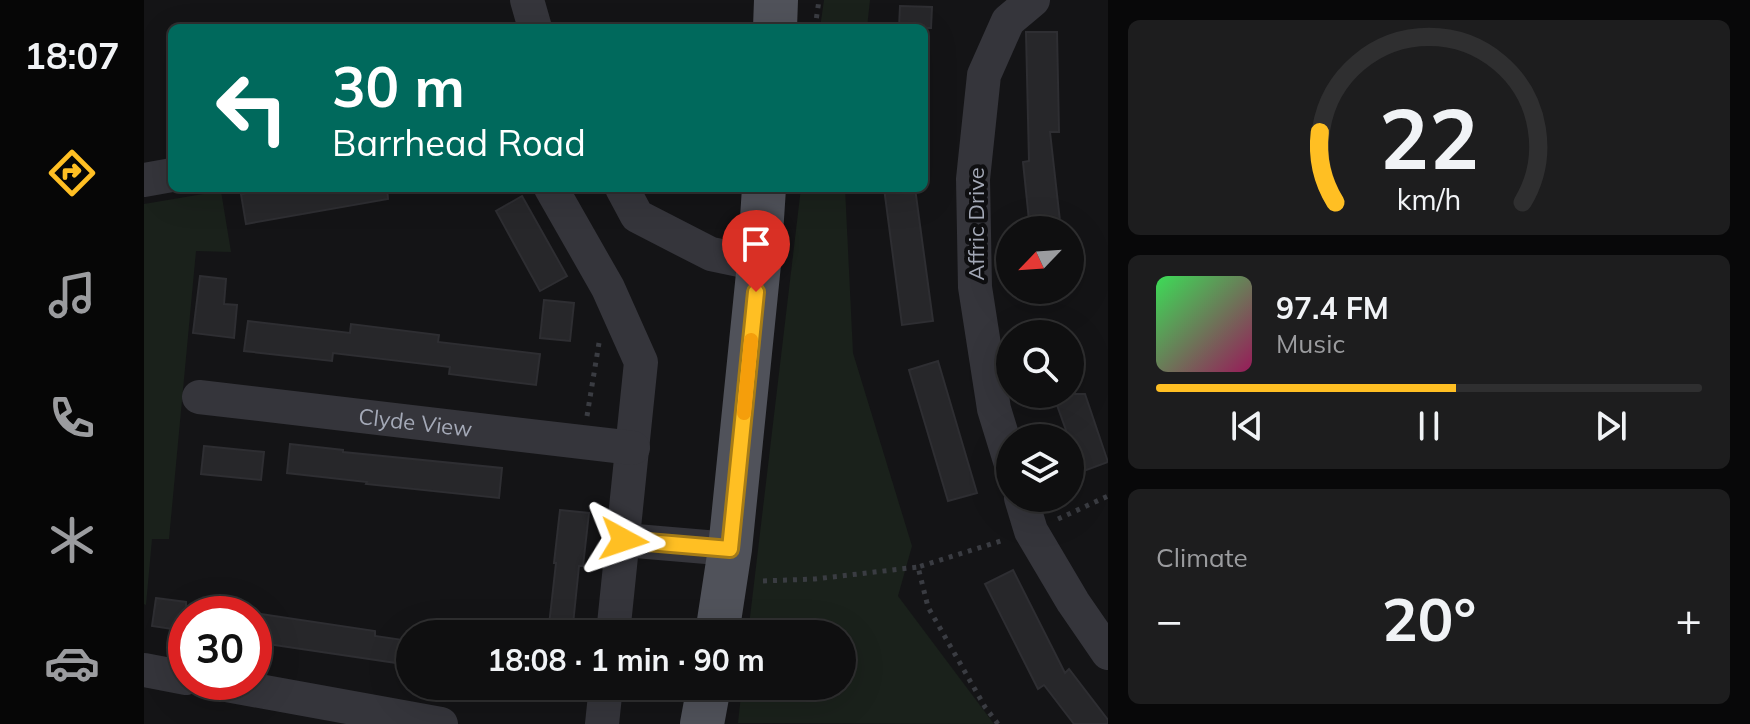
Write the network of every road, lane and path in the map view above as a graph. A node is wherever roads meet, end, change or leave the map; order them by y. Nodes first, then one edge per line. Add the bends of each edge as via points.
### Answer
1 (527, 0) edge
2 (776, 0) edge
3 (819, 0) edge
4 (1033, 0) edge
5 (534, 24) edge
6 (775, 24) edge
7 (816, 24) edge
8 (168, 176) edge
9 (144, 180) edge
10 (553, 192) edge
11 (624, 192) edge
12 (764, 192) edge
13 (759, 264) junction
14 (608, 288) junction
15 (199, 397) dead end
16 (999, 424) edge
17 (583, 441) junction
18 (633, 448) junction
19 (1108, 496) edge
20 (1025, 512) edge
21 (1031, 531) junction
22 (624, 540) junction
23 (730, 549) junction
24 (918, 567) junction
25 (763, 581) dead end
26 (615, 620) edge
27 (719, 620) edge
28 (1108, 653) edge
29 (144, 670) edge
30 (168, 675) edge
31 (272, 693) edge
32 (605, 700) edge
33 (706, 700) edge
34 (441, 724) edge
35 (602, 724) edge
36 (702, 724) edge
37 (998, 724) edge

1 - 5 street
2 - 6 main road
3 - 7 path
4 - 16 street, Affric Drive via 1008,21 984,75 973,179 975,287
8 - 9 street
10 - 14 street
11 - 13 street via 637,216 711,254
12 - 13 main road
13 - 23 main road
14 - 17 path
14 - 18 street via 641,362
15 - 17 street, Clyde View
17 - 18 street, Clyde View
18 - 22 street
19 - 21 path
20 - 21 street
21 - 24 path
21 - 28 street
22 - 23 street
22 - 26 street
23 - 27 main road
24 - 25 path
24 - 37 path via 928,607
29 - 30 street
31 - 34 street
32 - 35 street
33 - 36 main road

